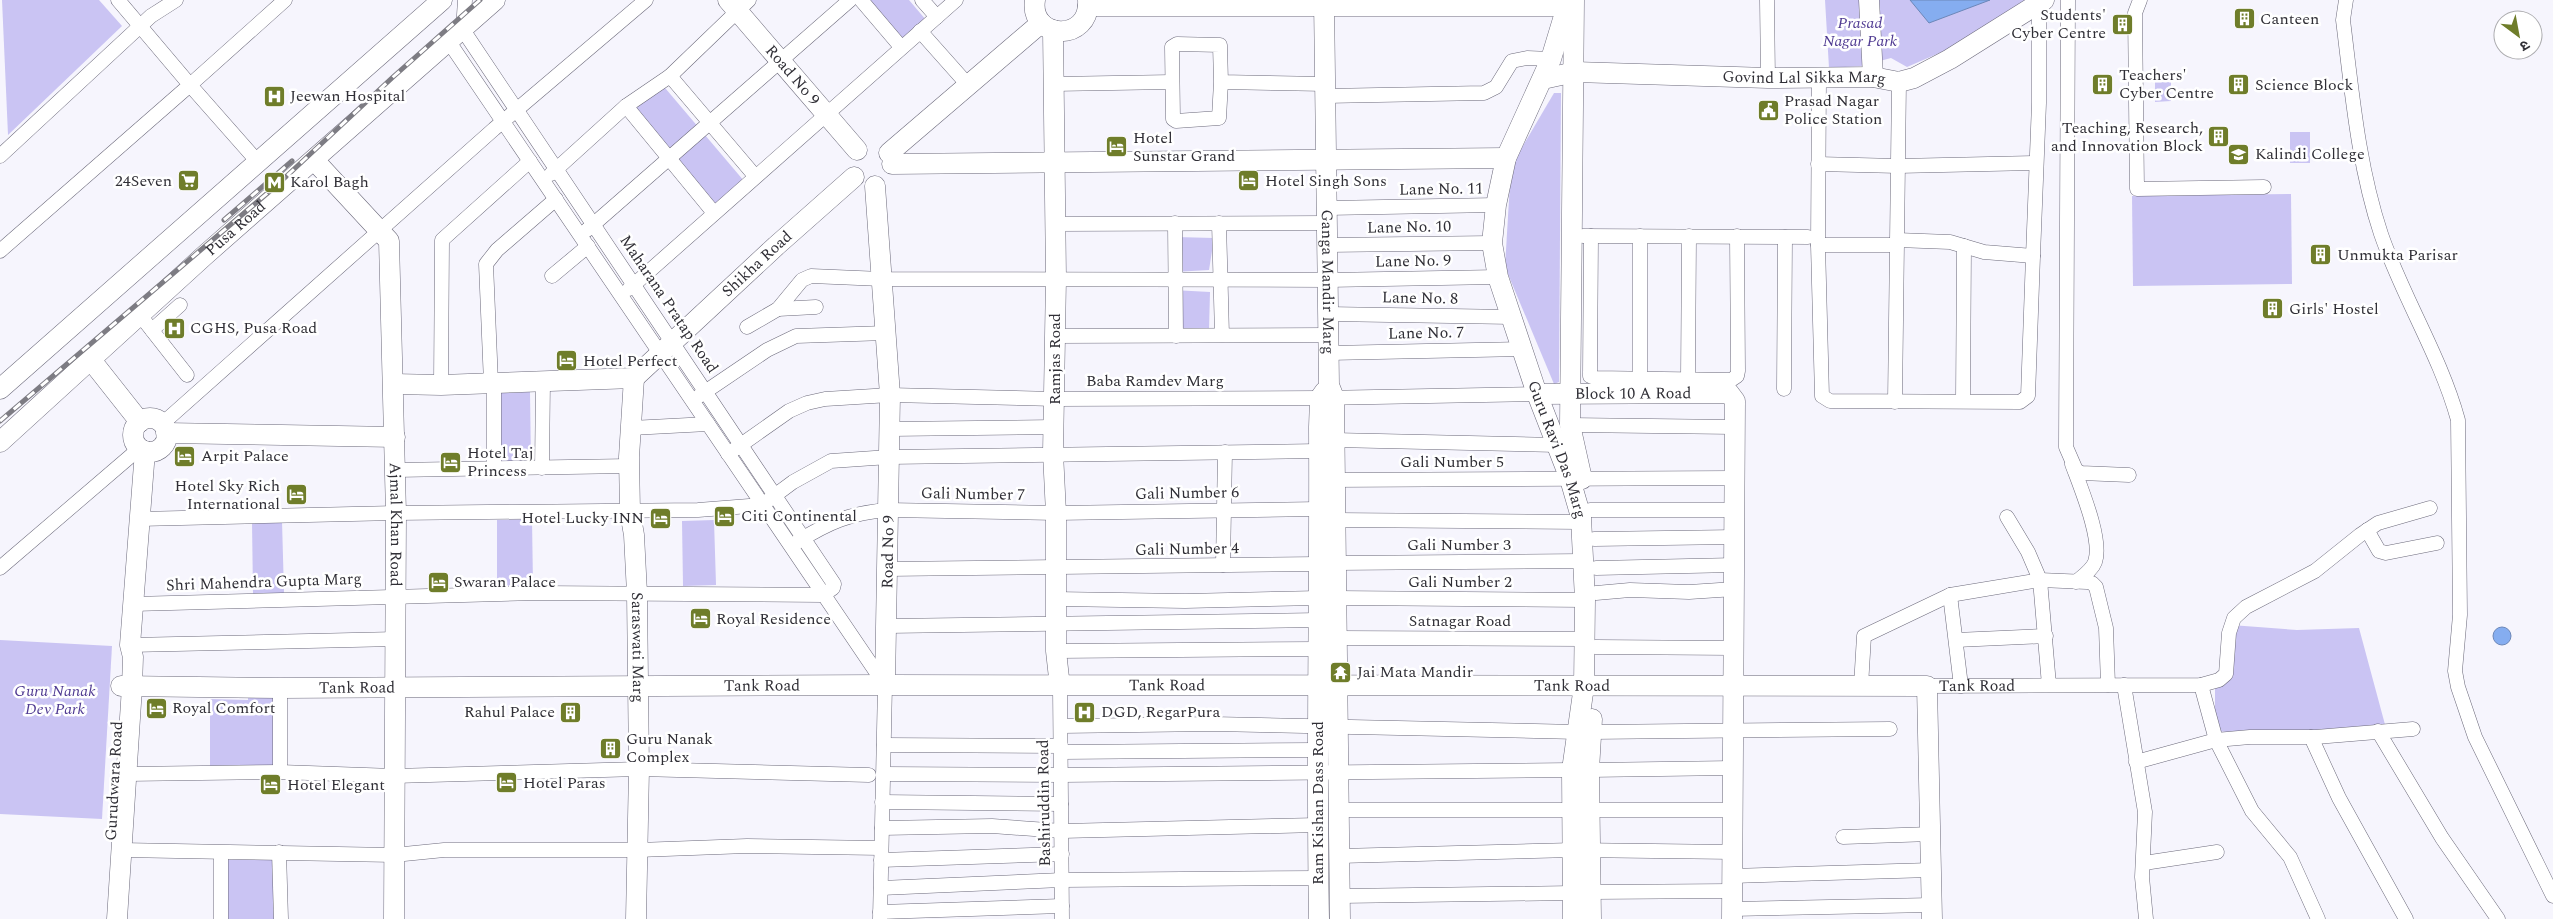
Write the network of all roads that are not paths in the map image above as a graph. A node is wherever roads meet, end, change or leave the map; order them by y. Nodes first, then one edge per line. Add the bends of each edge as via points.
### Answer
1 (118, 0) edge
2 (176, 0) edge
3 (284, 0) edge
4 (442, 0) edge
5 (465, 0) edge
6 (495, 0) edge
7 (646, 0) edge
8 (850, 0) edge
9 (860, 0) edge
10 (922, 0) edge
11 (956, 0) edge
12 (1035, 0) edge
13 (1767, 0) edge
14 (1869, 0) edge
15 (2068, 0) edge
16 (2140, 0) edge
17 (2346, 0) edge
18 (2041, 2) edge
19 (1088, 3) edge
20 (1156, 3) edge
21 (1288, 3) edge
22 (1324, 3) edge
23 (1570, 3) edge
24 (738, 4) edge
25 (937, 17) junction
26 (141, 26) junction
27 (1047, 27) junction
28 (920, 31) junction
29 (456, 36) junction
30 (901, 47) junction
31 (1551, 59) junction
32 (782, 61) junction
33 (1575, 72) junction
34 (670, 76) junction
35 (1768, 78) junction
36 (1819, 78) junction
37 (1873, 78) junction
38 (1543, 79) junction
39 (1172, 82) junction
40 (1221, 82) junction
41 (1899, 82) junction
42 (1054, 84) junction
43 (190, 85) junction
44 (968, 85) junction
45 (1325, 90) junction
46 (626, 106) junction
47 (518, 110) junction
48 (825, 113) junction
49 (503, 122) junction
50 (710, 124) junction
51 (857, 150) junction
52 (0, 156) edge
53 (1506, 158) junction
54 (670, 159) junction
55 (890, 159) junction
56 (314, 160) junction
57 (1326, 160) junction
58 (530, 161) junction
59 (258, 162) junction
60 (1054, 163) junction
61 (2036, 163) junction
62 (1818, 164) junction
63 (1898, 166) junction
64 (557, 169) junction
65 (755, 176) junction
66 (854, 177) junction
67 (543, 181) junction
68 (875, 186) junction
69 (2264, 187) dead end
70 (556, 199) junction
71 (1496, 205) junction
72 (714, 213) junction
73 (1327, 216) junction
74 (1176, 223) junction
75 (1219, 223) junction
76 (1055, 224) junction
77 (595, 225) junction
78 (380, 232) junction
79 (1582, 236) junction
80 (1640, 236) junction
81 (1689, 236) junction
82 (1737, 236) junction
83 (1785, 237) junction
84 (584, 241) junction
85 (1813, 241) junction
86 (1897, 242) junction
87 (1492, 243) junction
88 (2, 245) edge
89 (1327, 245) junction
90 (1964, 246) junction
91 (2033, 256) junction
92 (552, 276) dead end
93 (1498, 277) junction
94 (1056, 278) junction
95 (882, 279) junction
96 (1176, 279) junction
97 (1220, 279) junction
98 (1328, 280) junction
99 (635, 284) junction
100 (620, 294) junction
101 (180, 305) dead end
102 (816, 307) dead end
103 (778, 309) junction
104 (1328, 314) junction
105 (1512, 317) junction
106 (146, 323) junction
107 (747, 327) dead end
108 (886, 333) junction
109 (1055, 336) junction
110 (1176, 336) junction
111 (1222, 336) junction
112 (1329, 344) junction
113 (667, 347) junction
114 (1524, 349) junction
115 (91, 360) junction
116 (187, 375) dead end
117 (634, 378) junction
118 (1640, 378) junction
119 (1688, 379) junction
120 (543, 381) junction
121 (492, 383) junction
122 (394, 384) junction
123 (441, 385) junction
124 (0, 389) edge
125 (1784, 389) dead end
126 (706, 391) junction
127 (1570, 392) junction
128 (1328, 394) junction
129 (1537, 394) junction
130 (890, 395) junction
131 (1055, 399) junction
132 (692, 400) junction
133 (1963, 401) junction
134 (1895, 402) junction
135 (140, 422) junction
136 (708, 424) junction
137 (1570, 425) junction
138 (1054, 427) junction
139 (1734, 427) junction
140 (164, 428) junction
141 (631, 428) junction
142 (890, 429) junction
143 (395, 436) junction
144 (0, 442) edge
145 (1557, 444) junction
146 (740, 446) junction
147 (1326, 446) junction
148 (142, 450) junction
149 (1225, 452) junction
150 (728, 454) junction
151 (1054, 454) junction
152 (889, 457) junction
153 (2071, 461) junction
154 (629, 466) junction
155 (494, 468) junction
156 (542, 468) junction
157 (396, 470) junction
158 (2129, 475) dead end
159 (1734, 478) junction
160 (1576, 479) junction
161 (1327, 480) junction
162 (774, 495) junction
163 (762, 505) junction
164 (2430, 508) dead end
165 (888, 510) junction
166 (1224, 510) junction
167 (1734, 510) junction
168 (630, 512) junction
169 (396, 513) junction
170 (1056, 513) junction
171 (1327, 514) junction
172 (1585, 516) junction
173 (2007, 516) dead end
174 (139, 519) junction
175 (2368, 530) junction
176 (1735, 537) junction
177 (803, 538) junction
178 (1594, 539) junction
179 (2437, 543) dead end
180 (790, 546) junction
181 (1327, 564) junction
182 (1223, 565) junction
183 (1590, 565) junction
184 (1735, 565) junction
185 (0, 568) edge
186 (1056, 568) junction
187 (887, 570) junction
188 (2040, 580) junction
189 (2076, 582) junction
190 (1735, 589) junction
191 (637, 593) junction
192 (823, 595) junction
193 (1950, 595) junction
194 (396, 596) junction
195 (1590, 597) junction
196 (1328, 598) junction
197 (1056, 600) junction
198 (133, 604) junction
199 (1319, 620) junction
200 (1056, 624) junction
201 (887, 626) junction
202 (2046, 636) junction
203 (1336, 638) junction
204 (396, 639) junction
205 (1956, 640) junction
206 (1590, 643) junction
207 (130, 645) junction
208 (1734, 648) junction
209 (1319, 649) junction
210 (1056, 651) junction
211 (885, 685) junction
212 (2049, 685) junction
213 (2108, 685) junction
214 (2124, 685) junction
215 (2201, 685) junction
216 (1328, 686) junction
217 (1590, 686) junction
218 (1734, 686) junction
219 (1861, 686) junction
220 (1927, 686) junction
221 (1961, 686) junction
222 (127, 687) junction
223 (396, 687) junction
224 (638, 687) junction
225 (1060, 687) junction
226 (280, 688) junction
227 (1061, 726) junction
228 (1338, 727) junction
229 (1317, 728) junction
230 (1890, 729) dead end
231 (2413, 729) dead end
232 (2378, 731) junction
233 (1584, 732) junction
234 (1734, 732) junction
235 (2311, 737) junction
236 (2216, 740) junction
237 (884, 745) junction
238 (1061, 749) junction
239 (1317, 750) junction
240 (2136, 762) junction
241 (1734, 768) junction
242 (639, 769) junction
243 (1580, 770) junction
244 (280, 772) junction
245 (1317, 773) junction
246 (1338, 773) junction
247 (127, 774) junction
248 (876, 774) junction
249 (1061, 775) junction
250 (394, 776) junction
251 (882, 802) junction
252 (1061, 804) junction
253 (1339, 810) junction
254 (1581, 810) junction
255 (1733, 810) junction
256 (1318, 825) junction
257 (882, 828) junction
258 (1062, 831) junction
259 (1931, 834) junction
260 (1843, 837) dead end
261 (122, 850) junction
262 (638, 850) junction
263 (1582, 850) junction
264 (279, 852) junction
265 (1732, 852) junction
266 (2217, 852) dead end
267 (221, 853) junction
268 (881, 854) junction
269 (1062, 854) junction
270 (394, 855) junction
271 (1339, 856) junction
272 (2144, 863) junction
273 (1931, 870) junction
274 (1318, 878) junction
275 (1062, 880) junction
276 (880, 888) junction
277 (1582, 892) junction
278 (1340, 896) junction
279 (2553, 896) edge
280 (1732, 899) edge
281 (1062, 912) edge
282 (1932, 912) edge
283 (880, 916) edge
284 (107, 919) edge
285 (117, 919) edge
286 (221, 919) edge
287 (281, 919) edge
288 (394, 919) edge
289 (636, 919) edge
290 (1319, 919) edge
291 (1340, 919) edge
292 (1573, 919) edge
293 (1590, 919) edge
294 (2146, 919) edge
295 (2318, 919) edge
296 (2406, 919) edge
297 (2498, 919) edge

1 - 26 street
2 - 26 street
3 - 43 street
4 - 59 street
5 - 29 street
6 - 29 street, Pusa Road
7 - 47 street
8 - 32 street
9 - 30 street
10 - 25 street
11 - 25 street
12 - 27 street, Ramjas Road via 1035,11
13 - 35 street
14 - 37 street
15 - 153 street via 2066,447
16 - 69 street via 2135,13 2137,189
17 - 279 street via 2343,20 2362,165 2371,201 2382,236 2451,392 2458,420 2460,615 2455,671 2458,687 2475,737
18 - 41 street, Govind Lal Sikka Marg via 1950,60
18 - 61 street
19 - 20 street
19 - 27 street via 1084,19 1074,28 1060,32
20 - 21 street
21 - 22 street
22 - 23 street
22 - 45 street, Ganga Mandir Marg
23 - 31 street, Guru Ravi Das Marg
23 - 33 street, Guru Ravi Das Marg
24 - 32 street, Road No 9
24 - 34 street
25 - 28 street
26 - 43 street
26 - 52 street
27 - 42 street, Ramjas Road
27 - 44 street
28 - 30 street
28 - 44 street
29 - 47 street, Maharana Pratap Road
29 - 49 street, Maharana Pratap Road
29 - 56 street, Pusa Road
30 - 48 street
31 - 38 street, Guru Ravi Das Marg
31 - 45 street via 1512,60 1496,87 1484,93
32 - 48 street, Road No 9
32 - 50 street
33 - 35 street, Govind Lal Sikka Marg
33 - 38 street, Govind Lal Sikka Marg
33 - 79 street, Guru Ravi Das Marg
34 - 46 street
34 - 50 street
35 - 36 street, Govind Lal Sikka Marg
36 - 37 street, Govind Lal Sikka Marg
36 - 62 street
37 - 41 street, Govind Lal Sikka Marg
38 - 53 street, Guru Ravi Das Marg
39 - 40 street via 1172,116 1176,121 1219,118
39 - 40 street via 1172,47 1177,44 1220,45
39 - 42 street
40 - 45 street
41 - 63 street
42 - 60 street, Ramjas Road
43 - 59 street
43 - 88 street
44 - 55 street
45 - 57 street, Ganga Mandir Marg
46 - 54 street
46 - 64 street
47 - 49 street
47 - 64 street, Maharana Pratap Road
48 - 51 street, Road No 9
48 - 65 street
49 - 58 street, Maharana Pratap Road
49 - 78 street
50 - 54 street
50 - 65 street
51 - 55 street via 873,144
51 - 66 street via 850,166
53 - 57 street
53 - 71 street, Guru Ravi Das Marg
54 - 72 street
54 - 77 street
55 - 60 street
55 - 68 street via 886,180
56 - 78 street, Ajmal Khan Road
56 - 106 street, Pusa Road
57 - 60 street
57 - 73 street, Ganga Mandir Marg
58 - 67 street, Maharana Pratap Road
58 - 123 street via 442,240
59 - 124 street
60 - 76 street, Ramjas Road
61 - 63 street
61 - 91 street
62 - 63 street
62 - 85 street
63 - 86 street
64 - 67 street
64 - 77 street, Maharana Pratap Road
65 - 72 street
66 - 68 street via 863,184
66 - 113 street, Shikha Road
67 - 70 street, Maharana Pratap Road
68 - 95 street, Road No 9
70 - 84 street, Maharana Pratap Road
70 - 121 street via 509,239 486,264
71 - 73 street, Lane No. 11
71 - 87 street, Guru Ravi Das Marg
72 - 99 street
73 - 75 street, Lane No. 11
73 - 89 street, Ganga Mandir Marg
74 - 75 street, Lane No. 11
74 - 76 street, Lane No. 11
74 - 96 street
75 - 97 street
76 - 94 street, Ramjas Road
77 - 84 street
77 - 99 street, Maharana Pratap Road
78 - 122 street, Ajmal Khan Road via 389,241
78 - 140 street
79 - 80 street
79 - 118 street via 1589,374 1595,378
79 - 127 street, Guru Ravi Das Marg
80 - 81 street
80 - 118 street
81 - 82 street
81 - 119 street
82 - 83 street
82 - 119 street via 1737,376 1731,380
83 - 85 street
83 - 125 street
84 - 92 street
84 - 100 street, Maharana Pratap Road
85 - 86 street
85 - 134 street via 1822,396 1830,401
86 - 90 street via 1950,242
86 - 134 street
87 - 89 street, Lane No. 10
87 - 93 street, Guru Ravi Das Marg
89 - 98 street, Ganga Mandir Marg
90 - 91 street via 1984,252
90 - 133 street
91 - 133 street via 2028,396 2020,402
93 - 98 street, Lane No. 9
93 - 105 street, Guru Ravi Das Marg
94 - 95 street, Lane No. 9
94 - 96 street, Lane No. 9
94 - 109 street, Ramjas Road
95 - 103 street, Lane No. 9 via 808,276
95 - 108 street, Road No 9
96 - 97 street, Lane No. 9
96 - 110 street
97 - 98 street, Lane No. 9
97 - 111 street
98 - 104 street, Ganga Mandir Marg
99 - 100 street
99 - 113 street, Maharana Pratap Road
100 - 113 street, Maharana Pratap Road
101 - 106 street
102 - 103 street
103 - 107 street
104 - 105 street, Lane No. 8
104 - 112 street, Ganga Mandir Marg
105 - 114 street, Guru Ravi Das Marg
106 - 115 street, Pusa Road
106 - 116 street
108 - 126 street via 796,336 767,350
108 - 130 street, Road No 9
109 - 110 street, Lane No. 7
109 - 131 street, Ramjas Road
110 - 111 street, Lane No. 7
111 - 112 street, Lane No. 7
112 - 114 street, Lane No. 7
112 - 128 street, Ganga Mandir Marg
113 - 117 street
113 - 126 street, Maharana Pratap Road
113 - 132 street, Maharana Pratap Road
114 - 129 street, Guru Ravi Das Marg
115 - 135 street
115 - 144 street, Pusa Road
117 - 120 street
117 - 141 street, Saraswati Marg
118 - 119 street
120 - 121 street
120 - 156 street
121 - 123 street
121 - 155 street
122 - 123 street
122 - 143 street, Ajmal Khan Road
126 - 132 street
126 - 146 street, Maharana Pratap Road
127 - 129 street, Block 10 A Road
127 - 137 street, Guru Ravi Das Marg
127 - 139 street, Block 10 A Road via 1729,393 1735,401
128 - 129 street, Baba Ramdev Marg
128 - 131 street, Baba Ramdev Marg
128 - 147 street, Ganga Mandir Marg
129 - 145 street, Guru Ravi Das Marg
130 - 131 street, Baba Ramdev Marg
130 - 142 street, Road No 9
130 - 146 street, Baba Ramdev Marg via 807,403 789,411
131 - 138 street, Ramjas Road
132 - 136 street, Maharana Pratap Road
133 - 134 street
135 - 140 street via 153,418
135 - 148 street via 133,434
136 - 141 street
136 - 150 street, Maharana Pratap Road
137 - 139 street
137 - 160 street, Guru Ravi Das Marg
138 - 142 street
138 - 151 street, Ramjas Road
139 - 159 street
140 - 143 street
140 - 148 street via 160,448 150,452
141 - 154 street, Saraswati Marg
142 - 152 street, Road No 9
143 - 157 street, Ajmal Khan Road
145 - 147 street
145 - 160 street, Guru Ravi Das Marg
146 - 150 street, Baba Ramdev Marg
146 - 162 street, Maharana Pratap Road
147 - 149 street
147 - 161 street, Ganga Mandir Marg
148 - 174 street, Gurudwara Road
148 - 185 street
149 - 151 street
149 - 166 street
150 - 163 street, Maharana Pratap Road
151 - 152 street
151 - 170 street, Ramjas Road
152 - 162 street via 831,461
152 - 165 street, Road No 9
153 - 158 street via 2076,470 2086,475
153 - 189 street via 2092,525 2096,555 2090,568
154 - 156 street
154 - 168 street, Saraswati Marg
155 - 156 street
155 - 157 street
157 - 169 street, Ajmal Khan Road
159 - 160 street, Gali Number 5
159 - 167 street
160 - 161 street, Gali Number 5
160 - 172 street, Guru Ravi Das Marg
161 - 171 street, Ganga Mandir Marg
162 - 163 street
162 - 177 street, Maharana Pratap Road
163 - 168 street
163 - 180 street, Maharana Pratap Road
164 - 175 street via 2394,518
165 - 170 street, Gali Number 7
165 - 177 street, Gali Number 7 via 843,517
165 - 187 street, Road No 9
166 - 170 street, Gali Number 6
166 - 171 street, Gali Number 6
166 - 182 street
167 - 172 street
167 - 176 street
168 - 169 street
168 - 191 street, Saraswati Marg
169 - 174 street
169 - 194 street, Ajmal Khan Road
170 - 186 street, Ramjas Road
171 - 172 street
171 - 181 street, Ganga Mandir Marg
172 - 178 street, Guru Ravi Das Marg
172 - 183 street, Guru Ravi Das Marg
173 - 188 street
174 - 198 street, Gurudwara Road
175 - 179 street via 2379,551 2386,553
175 - 215 street via 2315,571 2240,612 2228,633 2226,674 2219,680
176 - 178 street
176 - 184 street
177 - 180 street, Gali Number 7
177 - 192 street, Maharana Pratap Road via 834,584
178 - 183 street, Guru Ravi Das Marg
180 - 192 street, Maharana Pratap Road
181 - 182 street, Gali Number 4
181 - 183 street, Gali Number 3
181 - 196 street, Ganga Mandir Marg
182 - 186 street, Gali Number 4
183 - 184 street, Gali Number 3
183 - 195 street, Guru Ravi Das Marg
184 - 190 street
186 - 187 street, Gali Number 4
186 - 197 street, Ramjas Road
187 - 201 street, Road No 9
188 - 189 street
188 - 193 street
188 - 202 street
189 - 213 street via 2092,583 2096,587 2106,628
190 - 195 street, Gali Number 2 via 1690,592 1630,590
190 - 208 street
191 - 192 street, Shri Mahendra Gupta Marg
191 - 194 street, Shri Mahendra Gupta Marg
191 - 224 street, Saraswati Marg
192 - 211 street, Maharana Pratap Road
193 - 205 street
193 - 219 street via 1864,636
194 - 198 street, Shri Mahendra Gupta Marg
194 - 204 street, Ajmal Khan Road
195 - 196 street, Gali Number 2
195 - 206 street, Guru Ravi Das Marg
196 - 197 street, Gali Number 2
196 - 199 street, Ganga Mandir Marg
196 - 203 street, Ganga Mandir Marg
197 - 200 street, Ramjas Road
198 - 207 street, Gurudwara Road
199 - 200 street
199 - 209 street, Ganga Mandir Marg
200 - 201 street
200 - 210 street, Ramjas Road
201 - 211 street, Road No 9
202 - 205 street
202 - 212 street
203 - 206 street, Satnagar Road
203 - 216 street, Ganga Mandir Marg
204 - 207 street
204 - 223 street, Ajmal Khan Road
205 - 221 street
206 - 208 street, Satnagar Road
206 - 217 street, Guru Ravi Das Marg
207 - 222 street, Gurudwara Road via 133,657
208 - 218 street
209 - 210 street
209 - 216 street, Ganga Mandir Marg
210 - 225 street, Ramjas Road
211 - 224 street, Tank Road
211 - 225 street, Tank Road
211 - 237 street, Road No 9
212 - 213 street, Tank Road
212 - 221 street, Tank Road
213 - 214 street, Tank Road
214 - 215 street, Tank Road
214 - 240 street
215 - 236 street
216 - 217 street, Tank Road
216 - 225 street, Tank Road
216 - 228 street, Ram Kishan Dass Road
216 - 229 street, Ram Kishan Dass Road
217 - 218 street, Tank Road
217 - 233 street, Guru Ravi Das Marg
218 - 219 street, Tank Road
218 - 234 street
219 - 220 street, Tank Road
220 - 221 street, Tank Road
220 - 259 street
222 - 226 street, Tank Road
222 - 247 street, Gurudwara Road
222 - 284 street, Gurudwara Road
223 - 224 street, Tank Road
223 - 226 street, Tank Road
223 - 250 street, Ajmal Khan Road
224 - 242 street, Saraswati Marg
225 - 227 street, Bashiruddin Road
226 - 244 street
227 - 229 street via 1214,724
227 - 238 street, Bashiruddin Road
228 - 229 street
228 - 233 street
228 - 246 street, Ram Kishan Dass Road
229 - 239 street, Ram Kishan Dass Road
230 - 234 street
231 - 232 street
232 - 235 street
232 - 297 street via 2442,838
233 - 234 street
233 - 243 street, Guru Ravi Das Marg
234 - 241 street
235 - 236 street
235 - 296 street via 2339,798
236 - 240 street
236 - 295 street via 2252,811 2290,857
237 - 238 street
237 - 248 street, Road No 9
238 - 239 street
238 - 249 street, Bashiruddin Road
239 - 245 street, Ram Kishan Dass Road
240 - 272 street via 2145,812
241 - 243 street
241 - 255 street
242 - 248 street
242 - 250 street
242 - 262 street, Saraswati Marg
243 - 246 street
243 - 254 street, Guru Ravi Das Marg
244 - 247 street
244 - 250 street
245 - 246 street
245 - 249 street
245 - 256 street, Ram Kishan Dass Road
246 - 253 street, Ram Kishan Dass Road
247 - 261 street, Gurudwara Road
248 - 249 street
248 - 251 street, Road No 9
249 - 252 street, Bashiruddin Road
250 - 270 street, Ajmal Khan Road
251 - 252 street
251 - 257 street, Road No 9
252 - 258 street, Bashiruddin Road
253 - 254 street
253 - 271 street, Ram Kishan Dass Road
254 - 255 street
254 - 263 street, Guru Ravi Das Marg
255 - 265 street
256 - 258 street
256 - 274 street, Ram Kishan Dass Road
257 - 258 street via 992,826
257 - 268 street, Road No 9
258 - 269 street, Bashiruddin Road
259 - 260 street
259 - 273 street
261 - 267 street
261 - 285 street, Gurudwara Road
262 - 268 street via 747,846
262 - 270 street via 444,850
262 - 289 street, Saraswati Marg
263 - 265 street
263 - 271 street
263 - 277 street, Guru Ravi Das Marg
264 - 267 street
264 - 270 street
264 - 287 street
265 - 280 street
266 - 272 street
267 - 286 street
268 - 269 street
268 - 276 street, Road No 9
269 - 275 street, Bashiruddin Road
270 - 288 street, Ajmal Khan Road
271 - 278 street, Ram Kishan Dass Road
272 - 294 street
273 - 280 street
273 - 282 street
274 - 275 street
274 - 290 street, Ram Kishan Dass Road
275 - 276 street
275 - 281 street, Bashiruddin Road
276 - 283 street, Road No 9
277 - 278 street
277 - 280 street
277 - 292 street, Guru Ravi Das Marg
277 - 293 street, Guru Ravi Das Marg
278 - 291 street, Ram Kishan Dass Road
280 - 282 street
281 - 283 street

